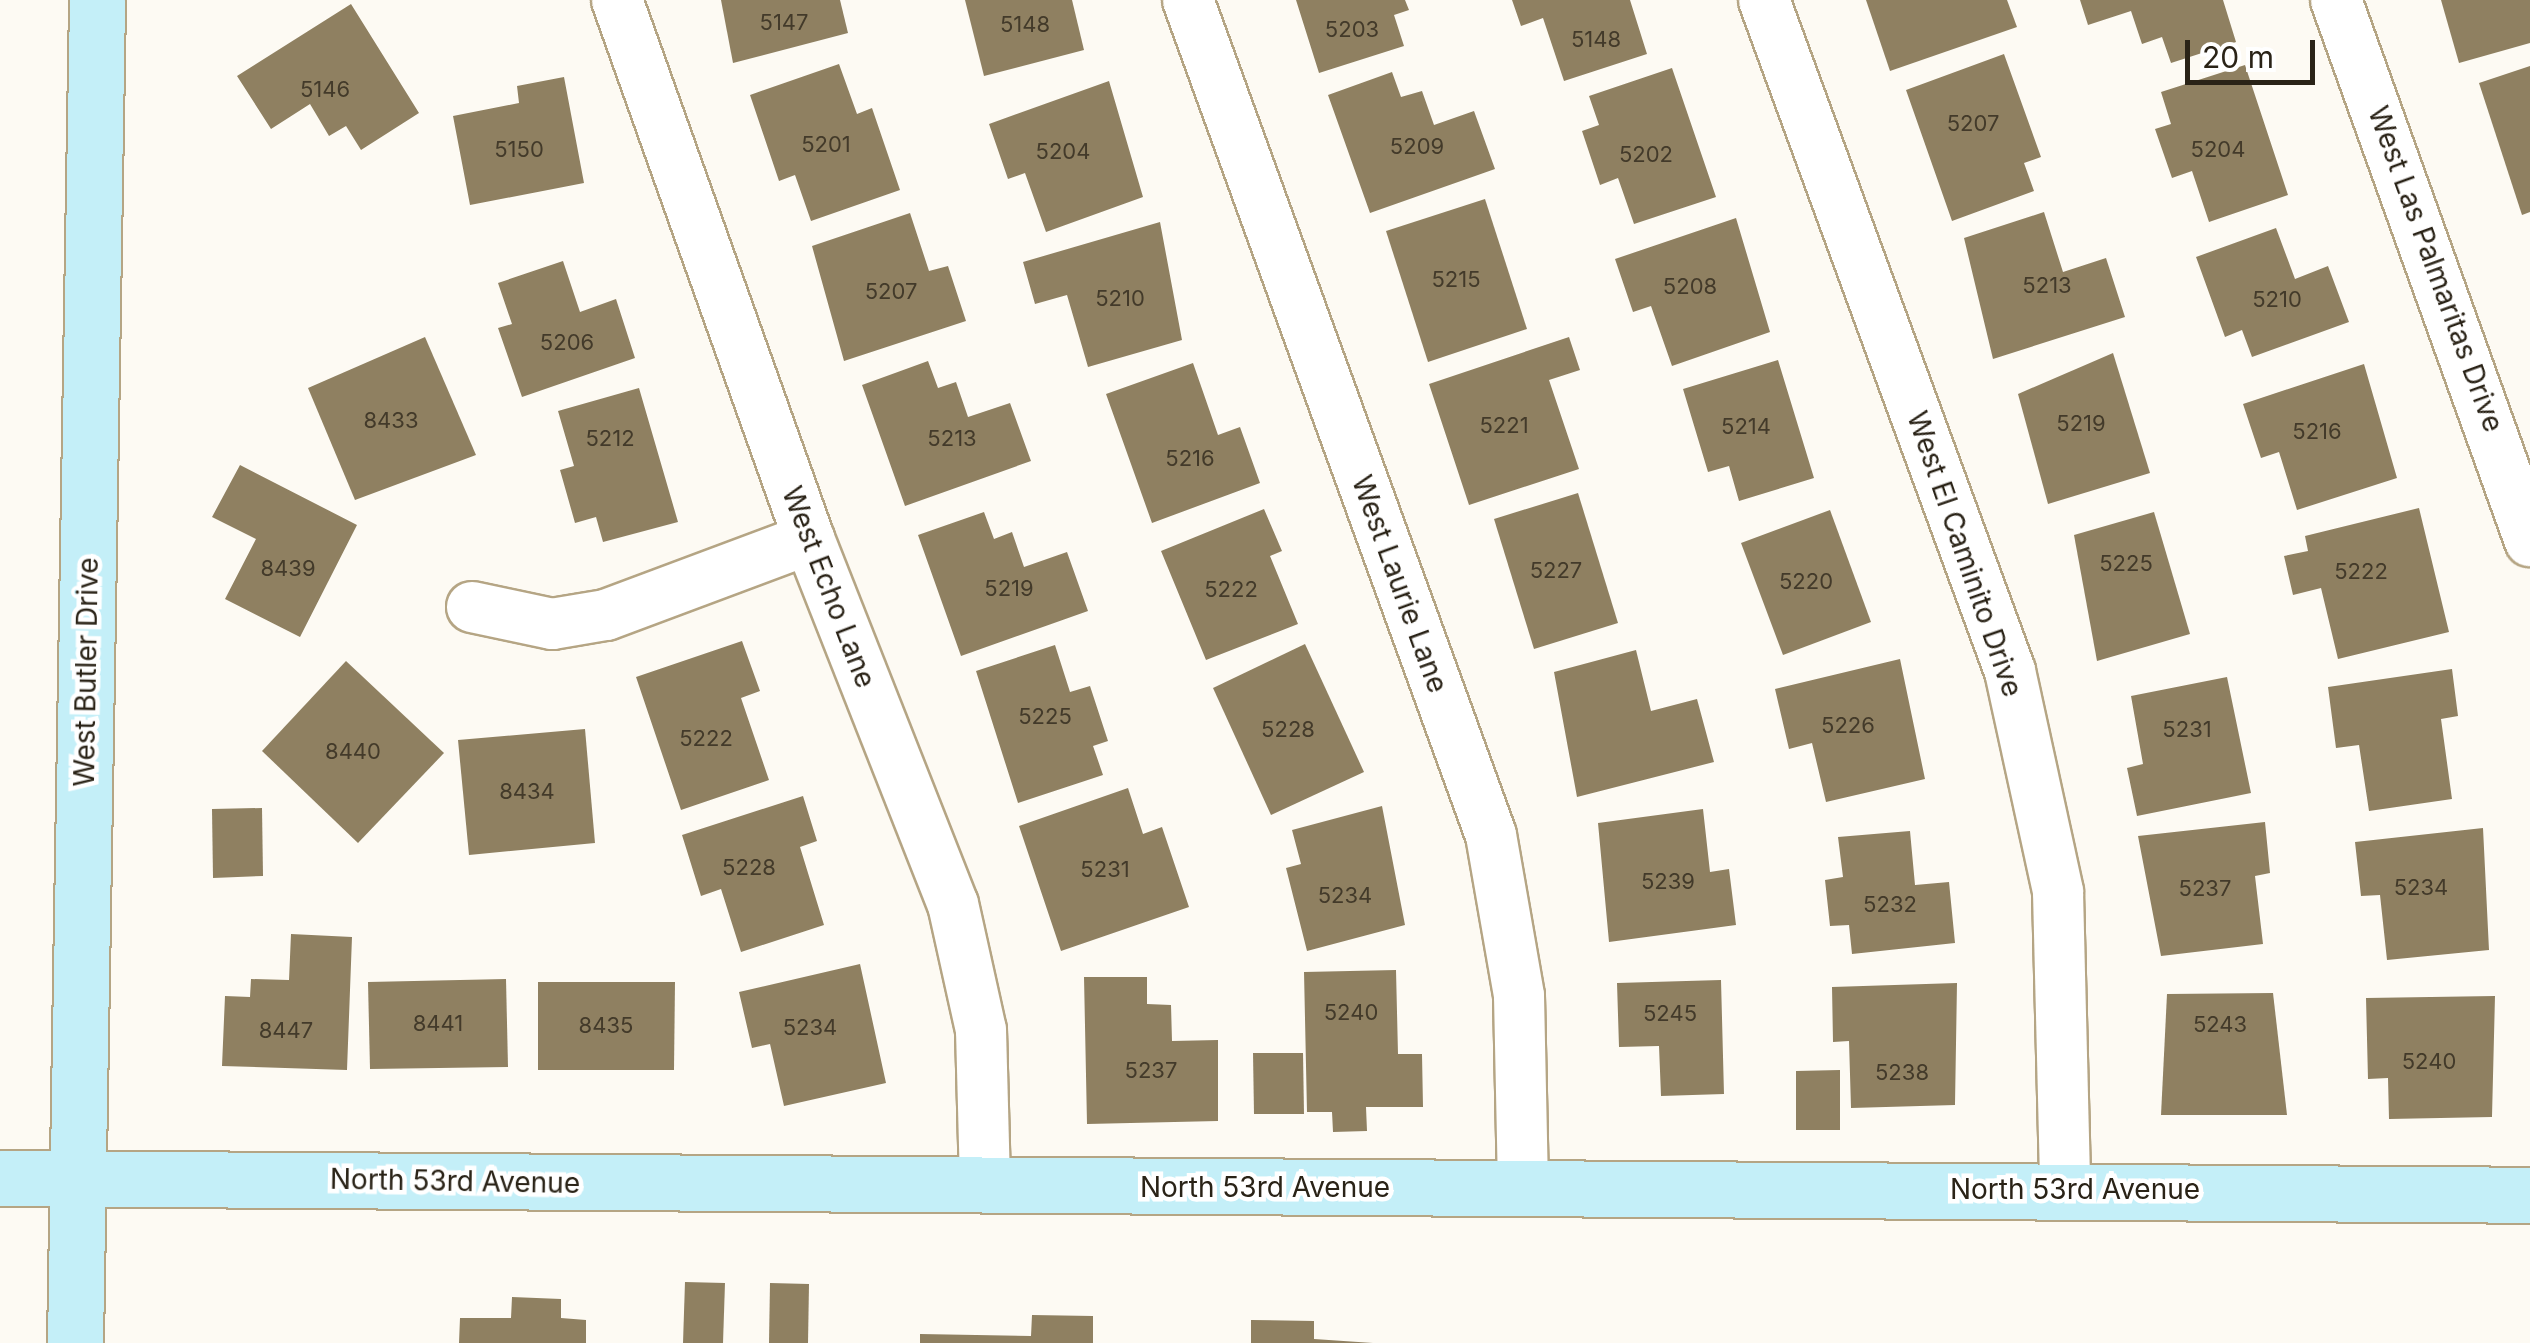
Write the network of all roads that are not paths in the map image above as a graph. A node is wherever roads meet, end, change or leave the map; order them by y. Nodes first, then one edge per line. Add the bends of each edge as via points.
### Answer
1 (97, 0) edge
2 (617, 0) edge
3 (1188, 0) edge
4 (1764, 0) edge
5 (2336, 0) edge
6 (809, 538) junction
7 (2530, 540) edge
8 (472, 607) dead end
9 (0, 1178) edge
10 (78, 1178) junction
11 (985, 1184) junction
12 (1523, 1187) junction
13 (2065, 1189) junction
14 (2530, 1194) edge
15 (75, 1343) edge

1 - 10 street, West Butler Drive
2 - 6 street, West Echo Lane
3 - 12 street, West Laurie Lane via 1491,835 1518,996
4 - 13 street, West El Caminito Drive via 2010,671 2058,892
5 - 7 street, West Las Palmaritas Drive
6 - 8 street via 606,615 552,624
6 - 11 street, West Echo Lane via 973,972
9 - 10 street, North 53rd Avenue
10 - 11 street, North 53rd Avenue
10 - 15 street, West Butler Drive
11 - 12 street, North 53rd Avenue
12 - 13 street, North 53rd Avenue
13 - 14 street, North 53rd Avenue

